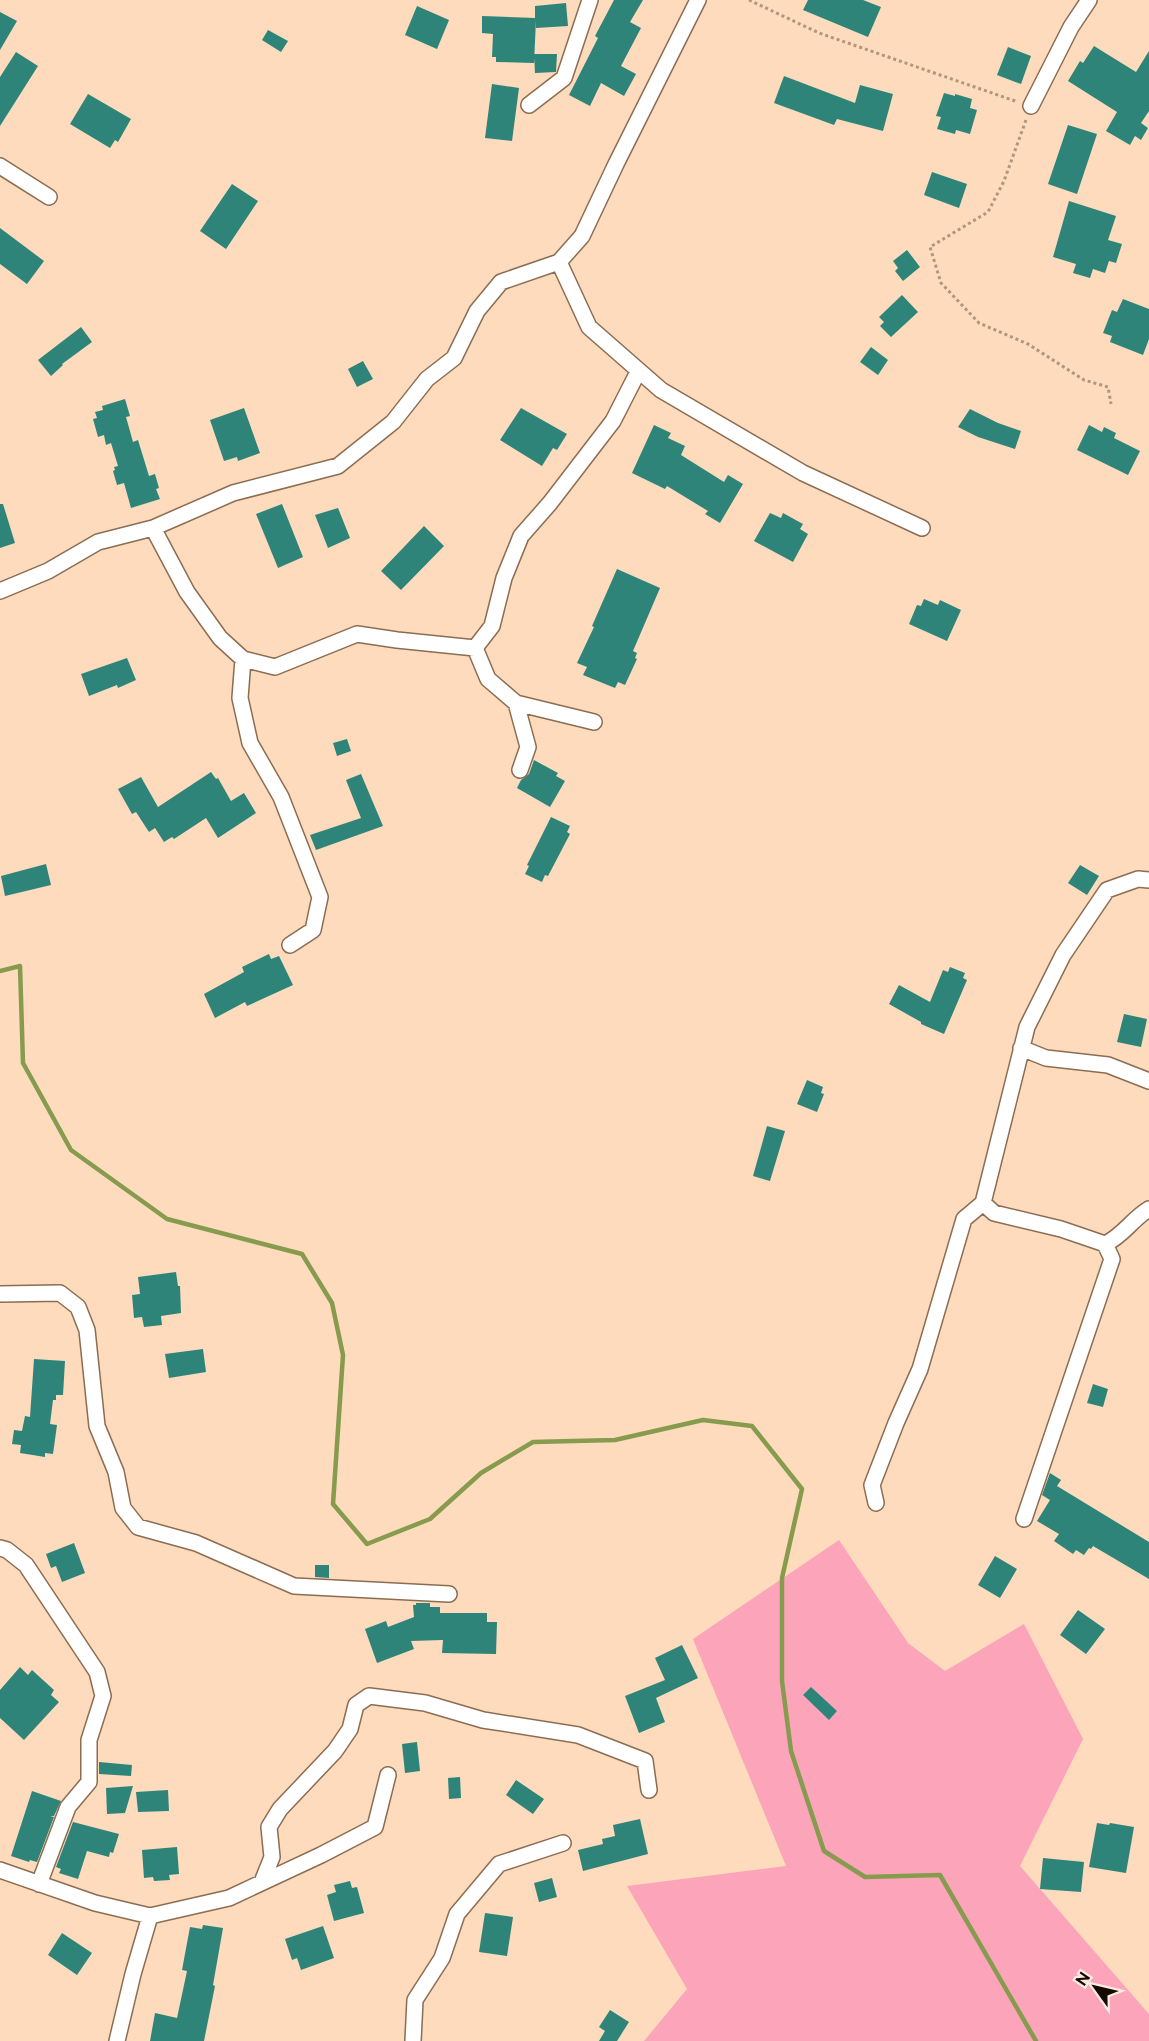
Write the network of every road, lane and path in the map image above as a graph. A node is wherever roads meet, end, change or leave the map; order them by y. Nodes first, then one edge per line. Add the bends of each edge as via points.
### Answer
1 (590, 0) edge
2 (698, 0) edge
3 (748, 0) edge
4 (1089, 0) edge
5 (529, 105) dead end
6 (1030, 106) junction
7 (0, 166) edge
8 (49, 197) dead end
9 (559, 261) junction
10 (638, 372) junction
11 (1111, 404) dead end
12 (153, 528) junction
13 (922, 528) dead end
14 (0, 591) edge
15 (475, 648) junction
16 (243, 659) junction
17 (516, 703) junction
18 (594, 722) dead end
19 (520, 770) dead end
20 (1149, 880) edge
21 (290, 945) dead end
22 (1022, 1048) junction
23 (1149, 1081) edge
24 (983, 1203) junction
25 (1149, 1209) edge
26 (1105, 1244) junction
27 (0, 1294) edge
28 (876, 1503) dead end
29 (1024, 1519) dead end
30 (0, 1548) edge
31 (449, 1594) dead end
32 (388, 1774) dead end
33 (649, 1790) dead end
34 (563, 1843) dead end
35 (0, 1869) edge
36 (262, 1882) junction
37 (39, 1884) junction
38 (150, 1916) junction
39 (117, 2041) edge
40 (413, 2041) edge

1 - 5 street via 564,78
2 - 9 street via 582,236
3 - 6 path via 819,33
4 - 6 street
6 - 11 path via 1004,181 987,212 930,248 941,283 979,323 1028,344 1084,380 1108,387
7 - 8 street
9 - 10 street via 589,327
9 - 12 street via 501,282 477,311 454,358 426,379 393,422 338,466 233,493
10 - 13 street via 661,390 803,473
10 - 15 street via 614,421 521,537 504,578 492,626
12 - 14 street via 98,542 48,571
12 - 16 street via 187,592 220,638
15 - 16 street via 357,634 275,667
15 - 17 street via 488,679
16 - 21 street via 240,698 250,743 281,797 320,897 313,930
17 - 18 street
17 - 19 street via 528,747
20 - 22 street via 1138,879 1107,890 1063,955 1027,1027
22 - 23 street via 1046,1058 1108,1065
22 - 24 street
24 - 26 street via 994,1213
24 - 28 street via 964,1220 920,1369 872,1485
25 - 26 street
26 - 29 street via 1112,1259
27 - 31 street via 60,1293 78,1307 87,1330 97,1426 116,1472 123,1508 138,1527 196,1543 294,1586
30 - 37 street via 26,1565 97,1672 103,1696 89,1740 89,1782 68,1807
32 - 36 street via 375,1827
33 - 36 street via 645,1761 578,1735 483,1720 425,1703 369,1696 356,1706 350,1729 335,1751 280,1809 269,1827 272,1857
34 - 40 street via 499,1864 457,1914 442,1958 415,2000
35 - 37 street
36 - 38 street via 229,1898
37 - 38 street
38 - 39 street

